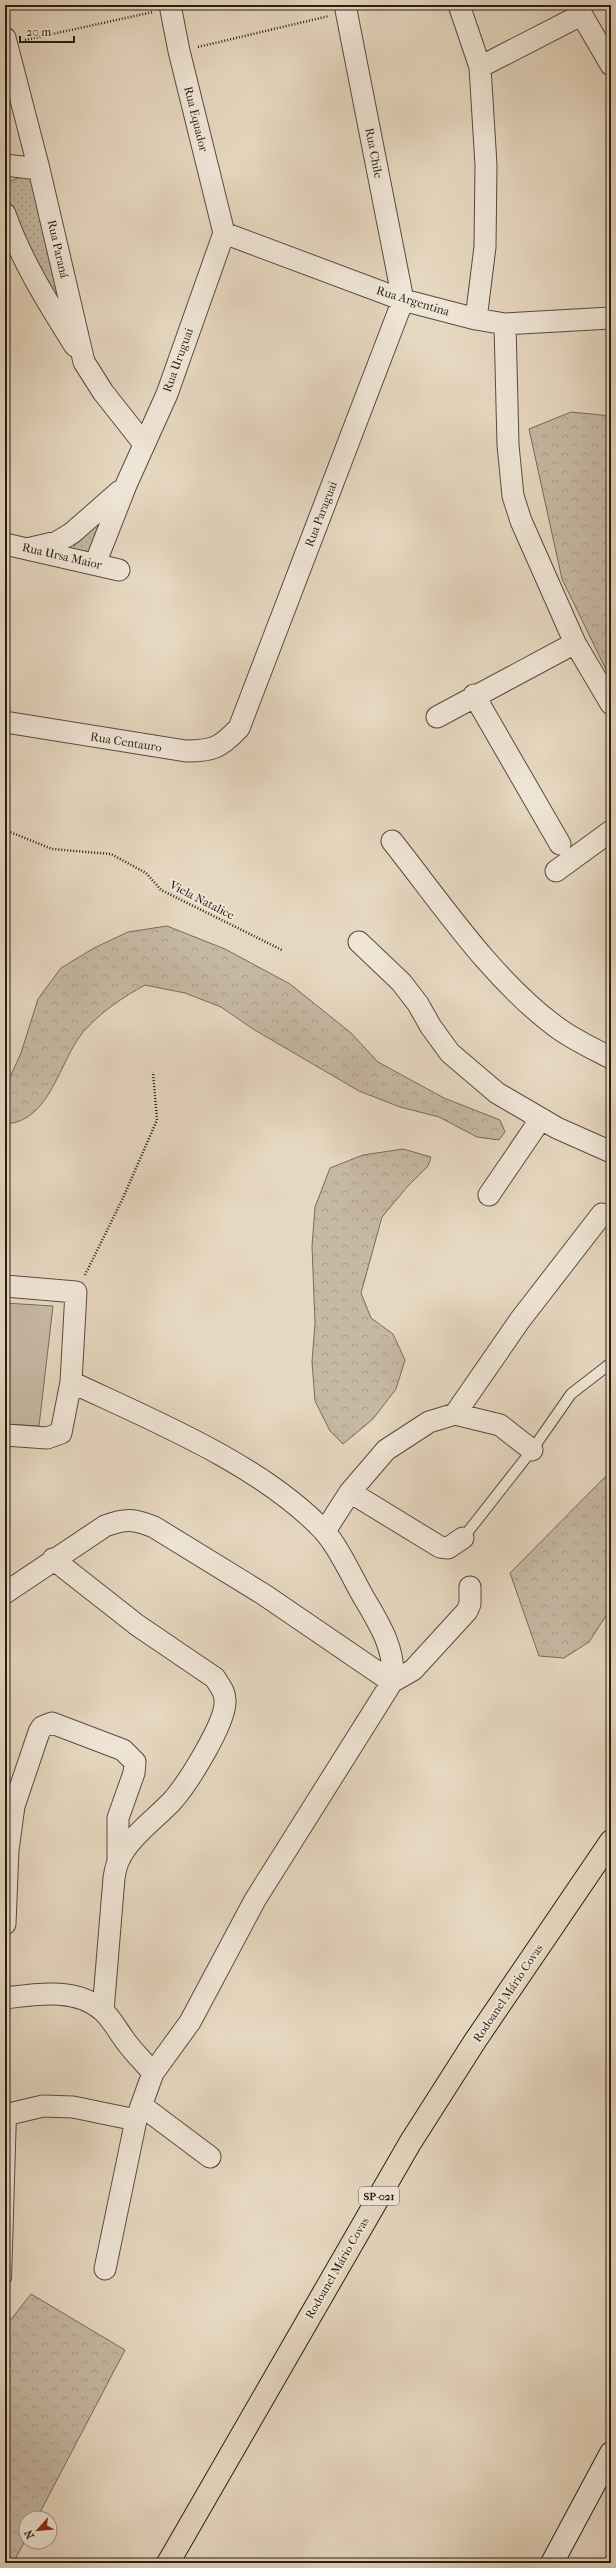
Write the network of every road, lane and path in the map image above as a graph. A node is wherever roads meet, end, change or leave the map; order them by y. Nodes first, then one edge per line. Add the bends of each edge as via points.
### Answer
1 (459, 5) edge
2 (170, 7) edge
3 (346, 9) edge
4 (579, 10) edge
5 (6, 41) edge
6 (179, 51) junction
7 (611, 65) edge
8 (480, 67) junction
9 (5, 165) edge
10 (39, 169) junction
11 (5, 214) edge
12 (224, 233) junction
13 (403, 300) junction
14 (611, 318) edge
15 (476, 319) junction
16 (505, 324) junction
17 (84, 362) junction
18 (144, 444) junction
19 (126, 485) junction
20 (5, 544) edge
21 (30, 548) junction
22 (95, 564) junction
23 (119, 570) dead end
24 (575, 643) junction
25 (474, 695) junction
26 (611, 704) edge
27 (437, 717) dead end
28 (5, 722) edge
29 (239, 728) joint
30 (5, 830) edge
31 (611, 831) edge
32 (392, 841) dead end
33 (560, 844) dead end
34 (556, 870) dead end
35 (359, 942) dead end
36 (282, 950) dead end
37 (611, 1058) edge
38 (153, 1072) dead end
39 (540, 1120) junction
40 (611, 1152) edge
41 (489, 1195) dead end
42 (602, 1214) dead end
43 (5, 1286) edge
44 (76, 1292) junction
45 (611, 1363) edge
46 (71, 1382) junction
47 (455, 1414) junction
48 (5, 1435) edge
49 (532, 1450) junction
50 (350, 1492) junction
51 (325, 1531) junction
52 (463, 1538) joint
53 (53, 1559) junction
54 (470, 1587) dead end
55 (5, 1593) edge
56 (392, 1682) junction
57 (611, 1841) edge
58 (118, 1860) junction
59 (5, 1924) edge
60 (5, 1998) edge
61 (103, 2011) junction
62 (153, 2073) junction
63 (139, 2113) junction
64 (8, 2114) edge
65 (210, 2157) dead end
66 (105, 2269) dead end
67 (6, 2278) dead end
68 (611, 2453) edge
69 (168, 2563) edge
70 (552, 2563) edge

1 - 8 street
2 - 5 path
2 - 6 street, Rua Equador
3 - 6 path
3 - 13 street, Rua Chile
4 - 7 street
4 - 8 street
5 - 10 street, Rua Paraná
6 - 12 street, Rua Equador
8 - 15 street via 486,165 485,247
9 - 10 street
10 - 17 street, Rua Paraná
11 - 17 street via 16,246 34,280
12 - 13 street, Rua Argentina
12 - 18 street, Rua Uruguai via 166,394
13 - 15 street, Rua Argentina
13 - 29 street, Rua Paraguai
14 - 16 street, Rua Argentina
15 - 16 street, Rua Argentina
16 - 24 street via 508,445 514,496 521,521
17 - 18 street, Rua Paraná via 103,392
18 - 19 street, Rua Uruguai
19 - 21 street, Rua Uruguai via 72,533 57,542
19 - 22 street, Rua Uruguai
20 - 21 street, Rua Ursa Maior
21 - 22 street, Rua Ursa Maior
22 - 23 street, Rua Ursa Maior
24 - 25 street
24 - 26 street
25 - 27 street
25 - 33 street
28 - 29 street, Rua Centauro via 186,752 206,751 223,745
30 - 36 path, Viela Natalice via 52,849 111,854 146,873 161,890
31 - 34 street
32 - 37 street via 481,954 526,1002 555,1027
35 - 39 street via 401,982 450,1052 497,1093
38 - 44 path via 157,1120 123,1198
39 - 40 street
39 - 41 street
42 - 47 street via 520,1320
43 - 44 street
44 - 46 street
45 - 49 lane via 571,1394
46 - 48 street via 61,1433 47,1438
46 - 51 street via 182,1435 260,1479 295,1503
47 - 49 street via 500,1425
47 - 50 street via 429,1422 391,1446 371,1465
49 - 52 lane
50 - 51 street
50 - 52 street via 440,1547 456,1545
51 - 56 street via 384,1635 392,1664
53 - 55 street
53 - 56 street via 105,1526 123,1520 139,1521 154,1527 262,1594
53 - 58 street via 137,1625 214,1678 226,1699 225,1713 188,1780
54 - 56 street via 470,1604 467,1611 414,1670
56 - 62 street via 255,1900 190,2022
57 - 69 highway, Rodoanel Mário Covas / SP-021 via 410,2143
58 - 59 street via 118,1818 134,1773 134,1762 123,1750 52,1723 47,1724 39,1732 14,1806 8,1850
58 - 61 street via 114,1878
60 - 61 street via 70,1995 86,2000
61 - 62 street
62 - 63 street
63 - 64 street via 73,2106 43,2106
63 - 65 street
63 - 66 street
64 - 67 lane
68 - 70 main road

